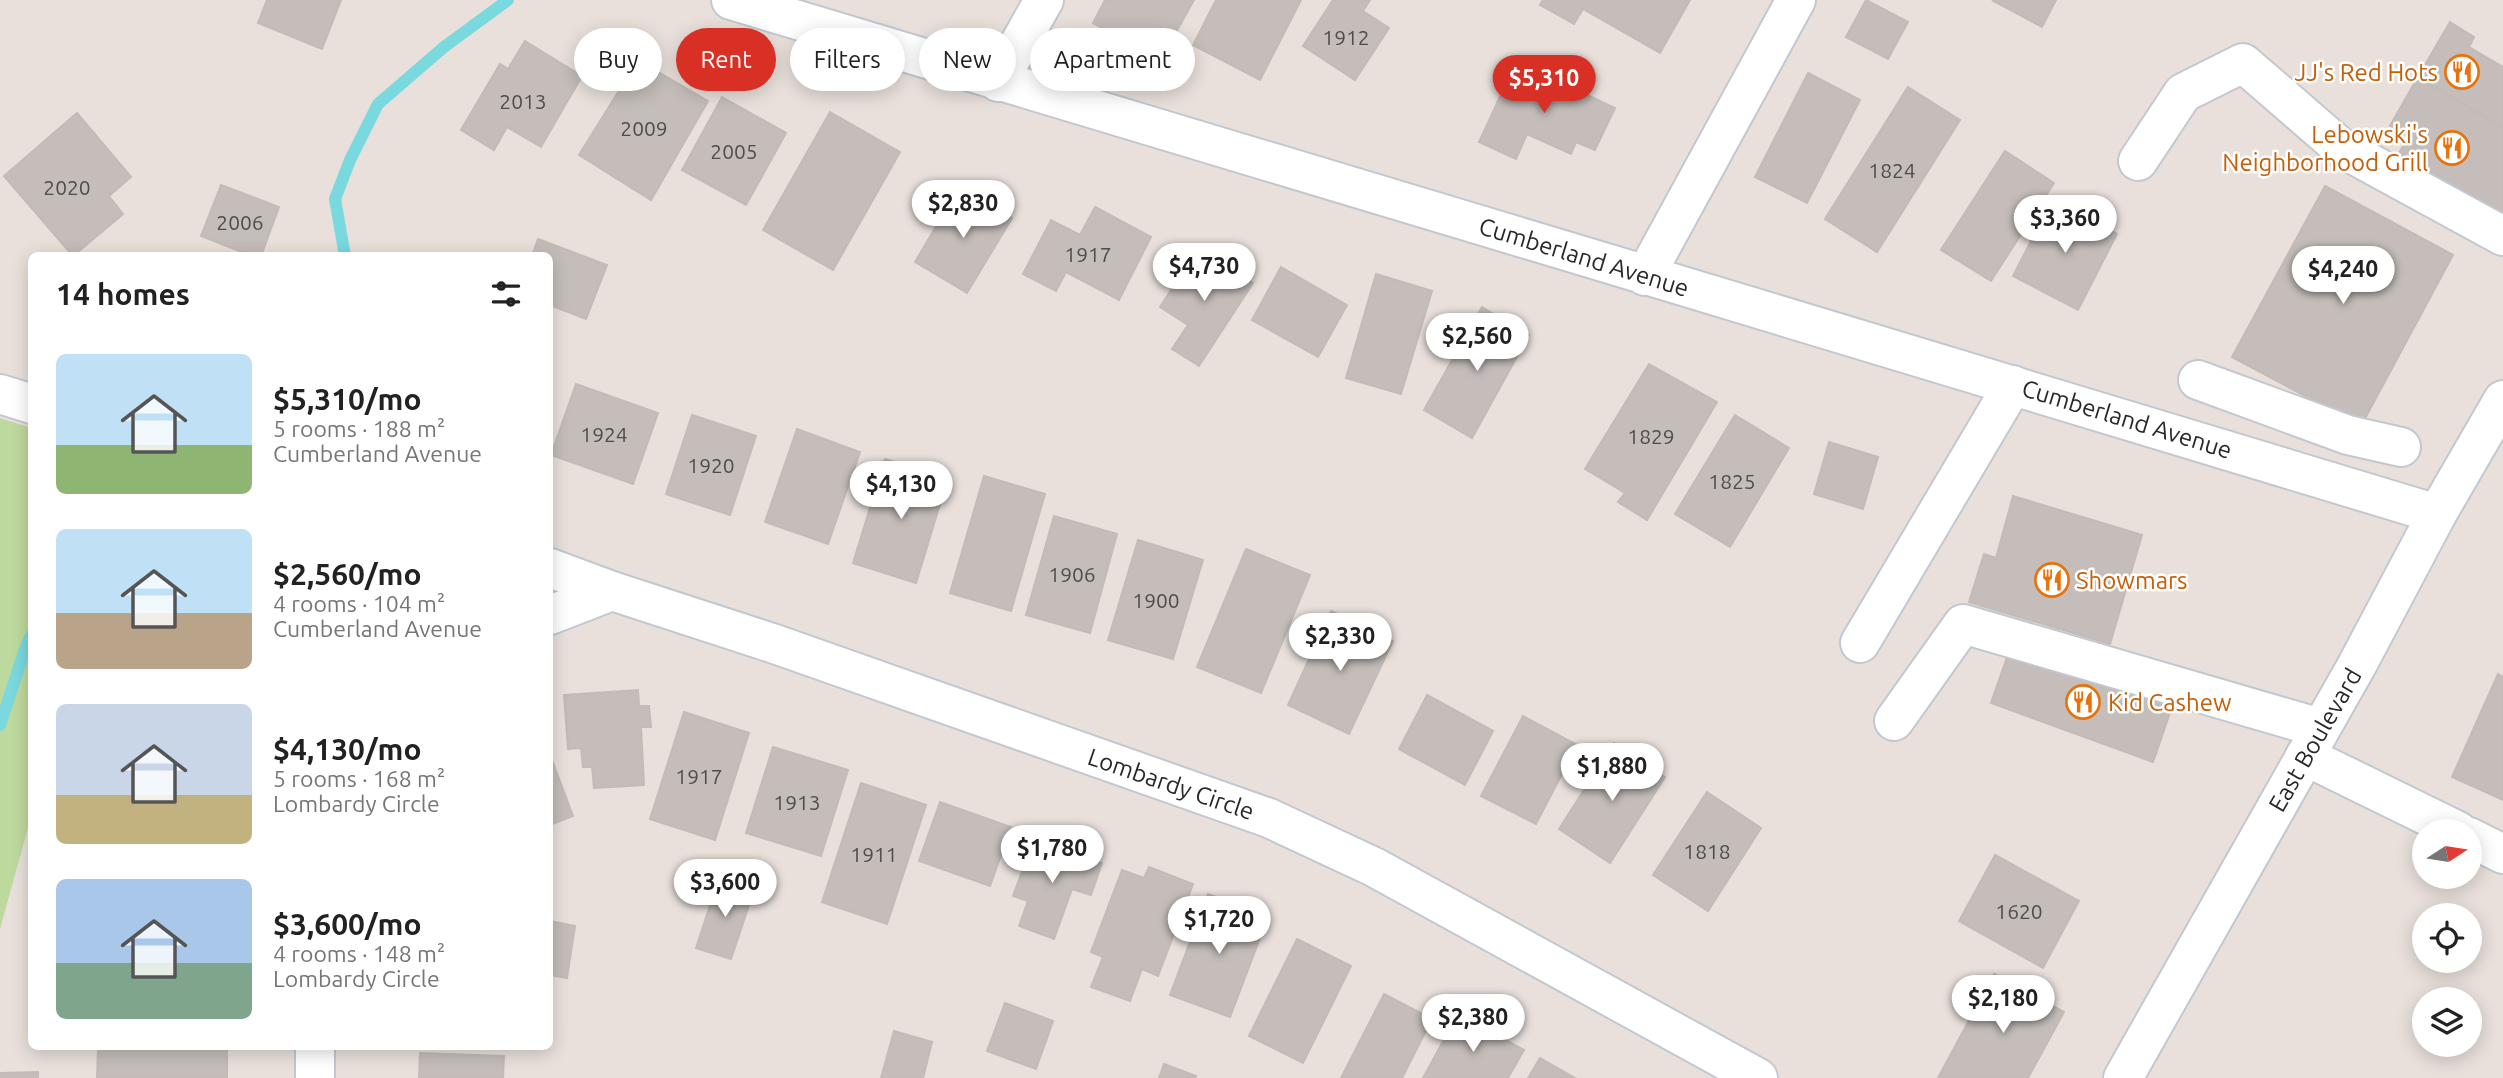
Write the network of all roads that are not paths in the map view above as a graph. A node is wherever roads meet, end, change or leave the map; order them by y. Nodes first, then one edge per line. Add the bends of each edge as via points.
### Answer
1 (731, 0) edge
2 (1044, 0) edge
3 (1796, 0) edge
4 (1016, 50) edge
5 (919, 58) edge
6 (1016, 87) edge
7 (2138, 161) dead end
8 (2503, 236) edge
9 (1645, 276) junction
10 (2198, 380) dead end
11 (2013, 385) junction
12 (0, 394) edge
13 (2503, 400) edge
14 (28, 403) edge
15 (2401, 447) dead end
16 (2437, 514) junction
17 (553, 569) edge
18 (612, 592) junction
19 (553, 614) edge
20 (1860, 642) dead end
21 (1894, 721) dead end
22 (2313, 742) junction
23 (2438, 819) edge
24 (2482, 843) edge
25 (2503, 853) edge
26 (315, 1050) edge
27 (1707, 1066) edge
28 (315, 1078) edge
29 (1758, 1078) edge
30 (2123, 1078) edge

1 - 5 street, Cumberland Avenue
2 - 4 street
3 - 9 street
6 - 9 street, Cumberland Avenue
7 - 8 street via 2183,93 2243,62 2340,147
9 - 11 street, Cumberland Avenue
10 - 15 street via 2348,435
11 - 16 street, Cumberland Avenue
11 - 20 street
12 - 14 street
13 - 16 street, East Boulevard
16 - 22 street, East Boulevard
17 - 18 street, Lombardy Circle
18 - 19 street
18 - 27 street, Lombardy Circle via 772,643 1269,818 1374,867
21 - 22 street via 1964,624
22 - 23 street
22 - 30 street, East Boulevard
24 - 25 street
26 - 28 street
27 - 29 street, Lombardy Circle

